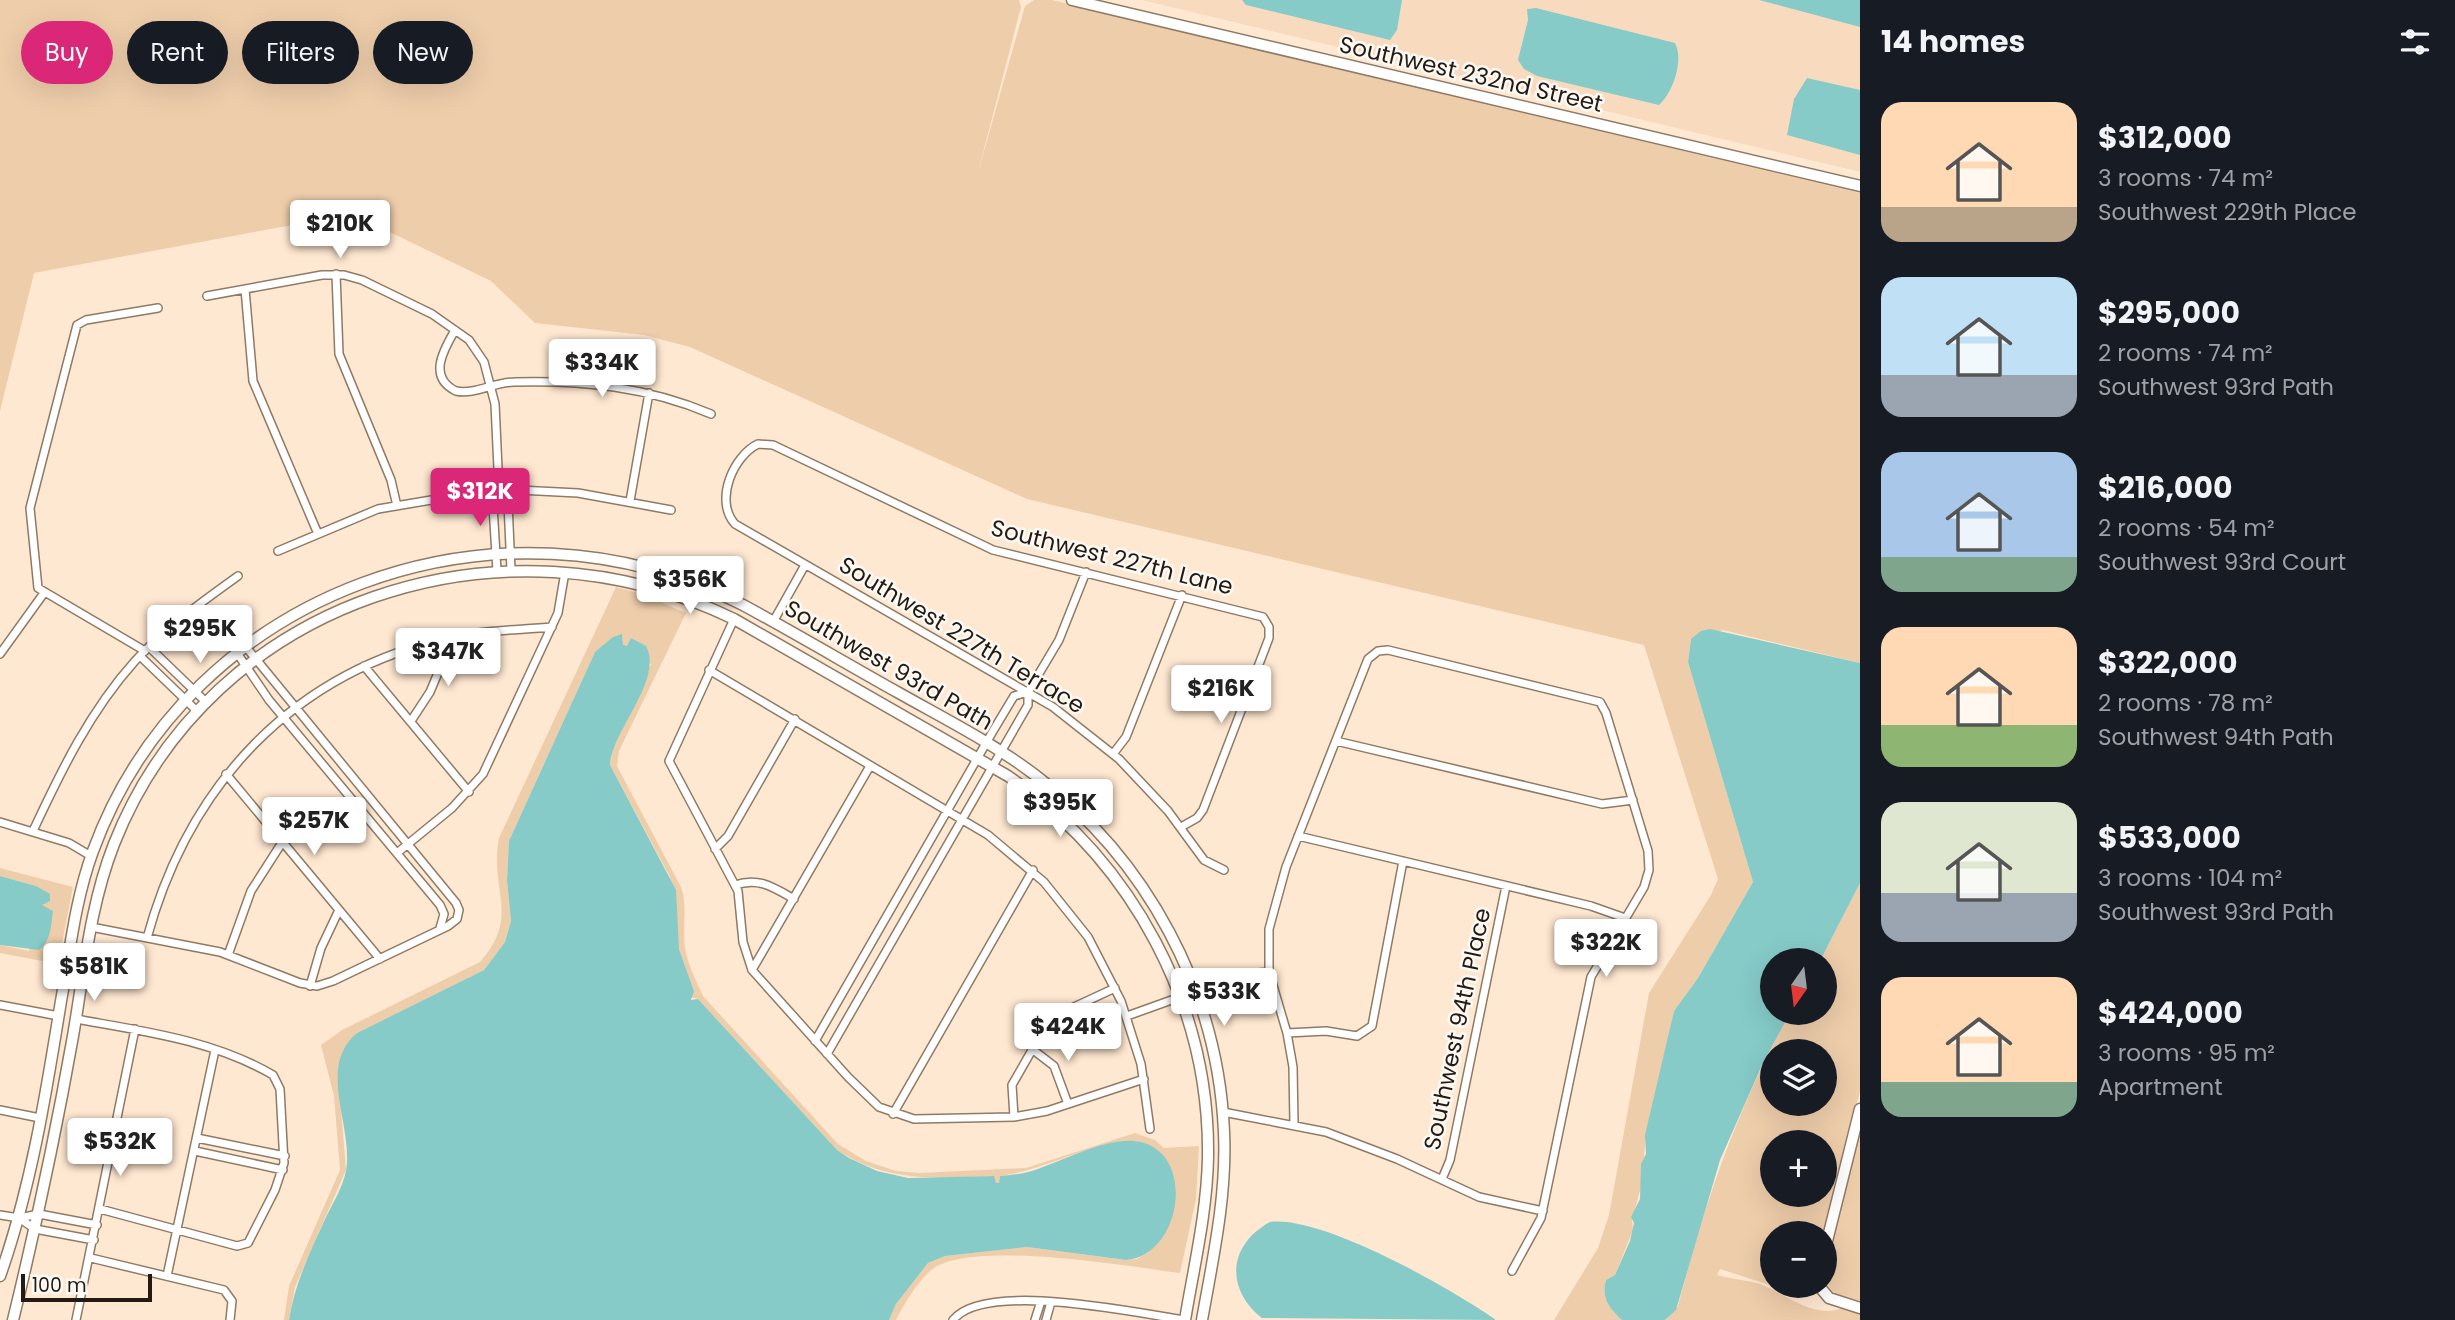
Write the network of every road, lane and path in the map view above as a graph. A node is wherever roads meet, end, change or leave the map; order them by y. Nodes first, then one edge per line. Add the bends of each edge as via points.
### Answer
1 (1072, 0) edge
2 (1860, 186) edge
3 (336, 274) junction
4 (244, 289) junction
5 (207, 296) dead end
6 (158, 308) dead end
7 (455, 330) junction
8 (492, 384) junction
9 (649, 393) junction
10 (711, 414) dead end
11 (758, 444) joint
12 (499, 491) junction
13 (630, 501) junction
14 (397, 506) junction
15 (671, 510) dead end
16 (318, 534) junction
17 (278, 551) dead end
18 (511, 553) junction
19 (496, 554) junction
20 (805, 565) junction
21 (498, 570) junction
22 (512, 570) junction
23 (565, 571) junction
24 (1086, 572) junction
25 (238, 576) dead end
26 (44, 593) junction
27 (1182, 595) junction
28 (734, 619) junction
29 (773, 622) junction
30 (552, 627) junction
31 (453, 637) junction
32 (246, 647) junction
33 (145, 652) junction
34 (237, 653) junction
35 (0, 654) edge
36 (257, 659) junction
37 (364, 666) junction
38 (246, 667) junction
39 (709, 670) junction
40 (195, 691) junction
41 (1028, 692) junction
42 (186, 701) junction
43 (207, 703) junction
44 (295, 707) junction
45 (198, 712) junction
46 (284, 717) junction
47 (795, 719) junction
48 (411, 721) junction
49 (1336, 741) junction
50 (986, 743) junction
51 (999, 750) junction
52 (1113, 754) junction
53 (977, 758) junction
54 (870, 765) junction
55 (991, 766) junction
56 (226, 774) junction
57 (469, 792) junction
58 (1633, 800) junction
59 (946, 811) junction
60 (960, 819) junction
61 (0, 822) edge
62 (1181, 827) junction
63 (33, 831) junction
64 (1298, 836) junction
65 (283, 842) junction
66 (407, 845) junction
67 (715, 849) junction
68 (397, 853) junction
69 (91, 856) junction
70 (1403, 861) junction
71 (1033, 870) junction
72 (1224, 870) dead end
73 (735, 885) junction
74 (1506, 886) junction
75 (794, 899) junction
76 (339, 910) junction
77 (1625, 918) junction
78 (91, 927) junction
79 (440, 928) junction
80 (147, 938) junction
81 (228, 955) junction
82 (380, 958) junction
83 (752, 970) junction
84 (1269, 972) junction
85 (1192, 979) junction
86 (1272, 984) junction
87 (310, 986) junction
88 (1115, 988) junction
89 (1180, 997) junction
90 (1200, 1004) junction
91 (0, 1005) edge
92 (1127, 1016) junction
93 (59, 1017) junction
94 (76, 1019) junction
95 (135, 1029) junction
96 (1287, 1033) junction
97 (815, 1041) junction
98 (1032, 1049) junction
99 (215, 1050) junction
100 (827, 1054) junction
101 (1144, 1079) junction
102 (1068, 1104) junction
103 (1860, 1109) edge
104 (0, 1110) edge
105 (1223, 1112) junction
106 (893, 1114) junction
107 (1014, 1117) junction
108 (40, 1118) junction
109 (1294, 1124) junction
110 (1150, 1129) dead end
111 (197, 1138) junction
112 (195, 1151) junction
113 (285, 1156) junction
114 (283, 1170) junction
115 (1442, 1180) junction
116 (100, 1209) junction
117 (1543, 1211) junction
118 (39, 1214) junction
119 (0, 1215) edge
120 (19, 1218) junction
121 (1832, 1221) edge
122 (97, 1225) junction
123 (35, 1229) junction
124 (178, 1230) junction
125 (94, 1240) junction
126 (91, 1258) junction
127 (1512, 1271) dead end
128 (0, 1276) edge
129 (167, 1276) junction
130 (1833, 1298) edge
131 (1041, 1301) junction
132 (1051, 1302) junction
133 (1860, 1308) edge
134 (1128, 1316) edge
135 (955, 1317) edge
136 (13, 1320) edge
137 (76, 1320) edge
138 (230, 1320) edge
139 (1035, 1320) edge
140 (1046, 1320) edge
141 (1185, 1320) edge
142 (1202, 1320) edge

1 - 2 street, Southwest 232nd Street
3 - 4 street
3 - 7 street via 369,283
3 - 14 street via 339,354 393,485
4 - 5 street
4 - 16 street via 253,381
6 - 26 street via 86,320 76,327 30,508 36,584
7 - 8 street via 469,340
7 - 8 street via 439,360 450,389 461,392
8 - 9 street via 579,382
8 - 12 street
9 - 10 street
9 - 13 street
11 - 20 street, Southwest 227th Terrace via 733,472 726,490 726,509 738,526
11 - 24 street, Southwest 227th Lane via 777,447 987,548
12 - 13 street via 578,493
12 - 14 street
12 - 18 street via 508,503
12 - 19 street via 493,506
13 - 15 street
14 - 16 street via 372,511
16 - 17 street
18 - 19 street, Southwest 93rd Path
18 - 22 street
18 - 29 street, Southwest 93rd Path via 590,557 653,569 714,591
19 - 21 street
19 - 32 street, Southwest 93rd Path via 423,564 368,580 295,614
20 - 29 street
20 - 41 street, Southwest 227th Terrace
21 - 22 street, Southwest 93rd Path
21 - 36 street, Southwest 93rd Path via 434,579 372,597 313,624
22 - 23 street, Southwest 93rd Path
23 - 28 street, Southwest 93rd Path via 656,588
23 - 30 street
24 - 27 street, Southwest 227th Lane
24 - 41 street via 1059,640
25 - 33 street
26 - 33 street
26 - 35 street
27 - 52 street via 1128,733
27 - 62 street, Southwest 227th Lane via 1253,613 1266,621 1269,640 1203,810
28 - 39 street
28 - 53 street, Southwest 93rd Path
29 - 50 street, Southwest 93rd Path
30 - 31 street
30 - 57 street via 486,768
31 - 37 street
31 - 48 street via 430,692
32 - 34 street, Southwest 93rd Path
32 - 36 street
33 - 40 street
33 - 42 street
33 - 63 street via 73,748
34 - 38 street
34 - 40 street, Southwest 93rd Path
36 - 38 street, Southwest 93rd Path
36 - 44 street
37 - 44 street
37 - 48 street
38 - 43 street, Southwest 93rd Path
38 - 46 street
39 - 47 street
39 - 67 street via 669,761
40 - 42 street, Southwest 93rd Path
40 - 43 street
41 - 50 street via 1014,696
41 - 51 street via 1028,705
41 - 52 street, Southwest 227th Terrace
42 - 45 street
42 - 69 street, Southwest 93rd Path via 125,781
43 - 45 street, Southwest 93rd Path
44 - 46 street
44 - 66 street
45 - 78 street, Southwest 93rd Path via 158,761 126,816 105,868
46 - 56 street
46 - 68 street
47 - 54 street
47 - 67 street via 728,836
48 - 57 street
49 - 58 street via 1602,804
49 - 58 street via 1367,661 1378,651 1390,650 1600,702
49 - 64 street
50 - 51 street, Southwest 93rd Path
50 - 53 street
51 - 55 street
51 - 85 street, Southwest 93rd Path via 1066,800 1116,852 1162,918
52 - 62 street, Southwest 227th Terrace
53 - 55 street, Southwest 93rd Path
53 - 59 street
54 - 59 street
54 - 75 street
55 - 60 street
55 - 89 street, Southwest 93rd Path via 1046,805 1103,862 1149,928
56 - 65 street
56 - 80 street via 175,856
57 - 66 street
58 - 77 street via 1650,867
59 - 60 street
59 - 97 street
60 - 71 street
60 - 100 street
61 - 63 street
62 - 72 street, Southwest 227th Terrace via 1204,860
63 - 69 street
64 - 70 street
64 - 84 street via 1273,910
65 - 76 street
65 - 81 street via 251,891
66 - 68 street
66 - 79 street via 458,907 455,922
67 - 73 street
68 - 79 street via 442,907
69 - 93 street, Southwest 93rd Path
70 - 74 street
70 - 96 street via 1372,1026 1355,1036 1321,1030
71 - 88 street via 1077,921
71 - 106 street
73 - 75 street via 761,881
73 - 83 street via 741,901 743,943
74 - 77 street
74 - 115 street, Southwest 94th Place via 1450,1160
75 - 83 street
76 - 82 street
76 - 87 street
77 - 117 street via 1591,977
78 - 80 street
78 - 94 street, Southwest 93rd Path
79 - 82 street
80 - 81 street
81 - 87 street
82 - 87 street via 328,984
83 - 97 street
84 - 85 street
84 - 86 street
85 - 89 street
85 - 90 street, Southwest 93rd Path
86 - 90 street
86 - 96 street
88 - 92 street
88 - 98 street via 1054,1016
89 - 90 street
89 - 92 street
89 - 141 street, Southwest 93rd Path via 1200,1071 1208,1151 1204,1207
90 - 105 street, Southwest 93rd Path via 1216,1060
91 - 93 street
92 - 101 street
93 - 108 street, Southwest 93rd Path
94 - 95 street
94 - 118 street, Southwest 93rd Path
95 - 99 street
95 - 116 street
96 - 109 street
97 - 100 street
98 - 102 street via 1054,1066
98 - 107 street via 1012,1085
99 - 111 street
99 - 113 street via 277,1079
100 - 106 street via 872,1101
101 - 102 street
101 - 110 street
102 - 107 street
103 - 121 street
104 - 108 street
105 - 109 street
105 - 142 street, Southwest 93rd Path via 1223,1197
106 - 107 street via 923,1120
108 - 120 street, Southwest 93rd Path
109 - 115 street via 1379,1152
111 - 112 street
111 - 113 street
112 - 114 street
112 - 124 street
113 - 114 street
114 - 124 street via 247,1244 237,1246
115 - 117 street via 1485,1199
116 - 122 street
116 - 124 street
117 - 127 street
118 - 120 street
118 - 122 street
118 - 123 street, Southwest 93rd Path
119 - 120 street
120 - 123 street
120 - 128 street, Southwest 93rd Path
122 - 125 street
123 - 125 street
123 - 136 street, Southwest 93rd Path
124 - 129 street
125 - 126 street
126 - 129 street
126 - 137 street
129 - 138 street via 222,1289 232,1301
130 - 133 street
131 - 132 street
131 - 135 street via 982,1303
131 - 139 street
132 - 134 street
132 - 140 street
134 - 141 street

